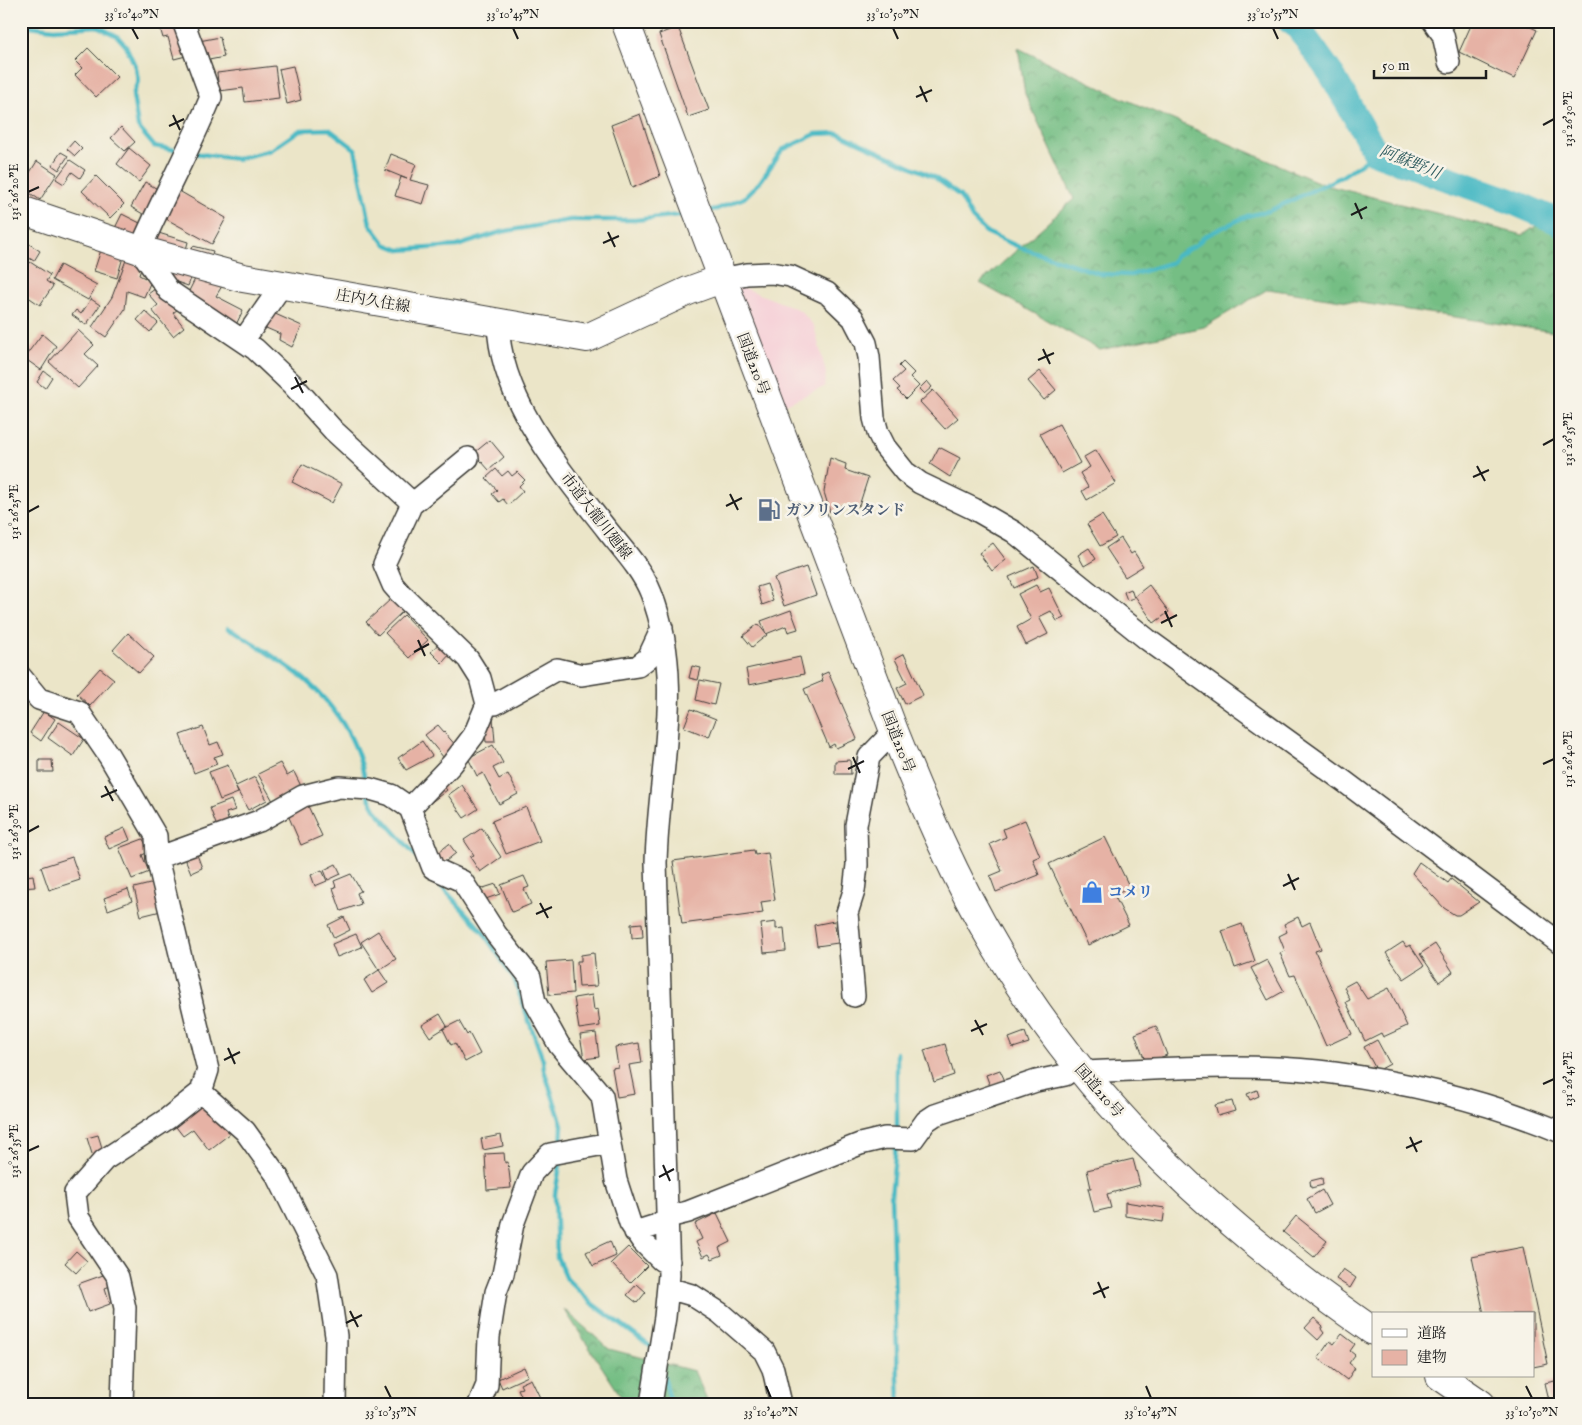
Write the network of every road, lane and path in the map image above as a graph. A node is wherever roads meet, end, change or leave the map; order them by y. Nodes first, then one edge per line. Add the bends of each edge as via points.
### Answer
1 (183, 21) edge
2 (625, 21) edge
3 (1433, 21) edge
4 (1449, 62) dead end
5 (21, 210) edge
6 (140, 250) junction
7 (721, 279) junction
8 (282, 285) junction
9 (498, 323) junction
10 (243, 341) junction
11 (468, 458) dead end
12 (411, 505) junction
13 (662, 628) junction
14 (21, 677) edge
15 (486, 704) junction
16 (894, 731) junction
17 (410, 808) junction
18 (157, 858) junction
19 (1561, 944) edge
20 (854, 996) dead end
21 (1080, 1069) junction
22 (201, 1092) junction
23 (1561, 1132) edge
24 (610, 1143) junction
25 (668, 1217) junction
26 (635, 1232) junction
27 (668, 1262) junction
28 (667, 1298) junction
29 (1372, 1330) edge
30 (1443, 1378) edge
31 (122, 1404) edge
32 (334, 1404) edge
33 (479, 1404) edge
34 (651, 1404) edge
35 (781, 1404) edge
36 (1480, 1404) edge

1 - 6 street via 211,97
2 - 7 main road, 国道210号
3 - 4 street via 1443,35
5 - 6 main road, 庄内久住線
6 - 8 main road, 庄内久住線 via 243,278
6 - 10 street via 169,290
7 - 9 main road, 庄内久住線 via 587,338
7 - 16 main road, 国道210号
7 - 19 street via 771,273 790,276 827,293 853,318 866,343 874,418 878,433 894,460 920,483 1014,532 1148,640
8 - 9 main road, 庄内久住線
8 - 10 street
9 - 13 street, 市道大龍川廻線 via 502,358 535,432 554,462 635,566 650,590
10 - 12 street via 292,384 334,431
11 - 12 street
12 - 15 street via 384,564 397,589 468,659 480,678
13 - 15 street via 648,658 638,666 582,675 557,669 495,704
13 - 25 street, 市道大龍川廻線 via 670,678 656,863
14 - 18 street via 39,699 79,712 156,836
15 - 17 street via 468,742 452,764
16 - 20 street via 869,757 860,796 855,882 847,912
16 - 21 main road, 国道210号 via 941,846 977,914 1027,997
17 - 18 street via 391,794 370,789 339,788 303,796 259,821
17 - 24 street via 433,868 462,881 496,934 530,976 535,1002 559,1044 602,1096
18 - 22 street via 208,1070
21 - 23 street via 1276,1069 1333,1073 1486,1105
21 - 25 street via 935,1115 926,1121 913,1139 885,1138 860,1144
21 - 29 main road, 国道210号 via 1144,1142 1228,1222
22 - 31 street via 167,1119 104,1160 75,1193 78,1217 118,1277 125,1308
22 - 32 street via 245,1132 278,1177 326,1275 336,1336
24 - 26 street via 625,1212
24 - 33 street via 550,1154 532,1173 513,1224 496,1292 489,1337 487,1385
25 - 26 street via 657,1225
25 - 27 street, 市道大龍川廻線
26 - 27 street via 661,1260
27 - 28 street, 市道大龍川廻線
28 - 34 street, 市道大龍川廻線
28 - 35 street via 692,1295 720,1313 764,1351 773,1369
30 - 36 main road

